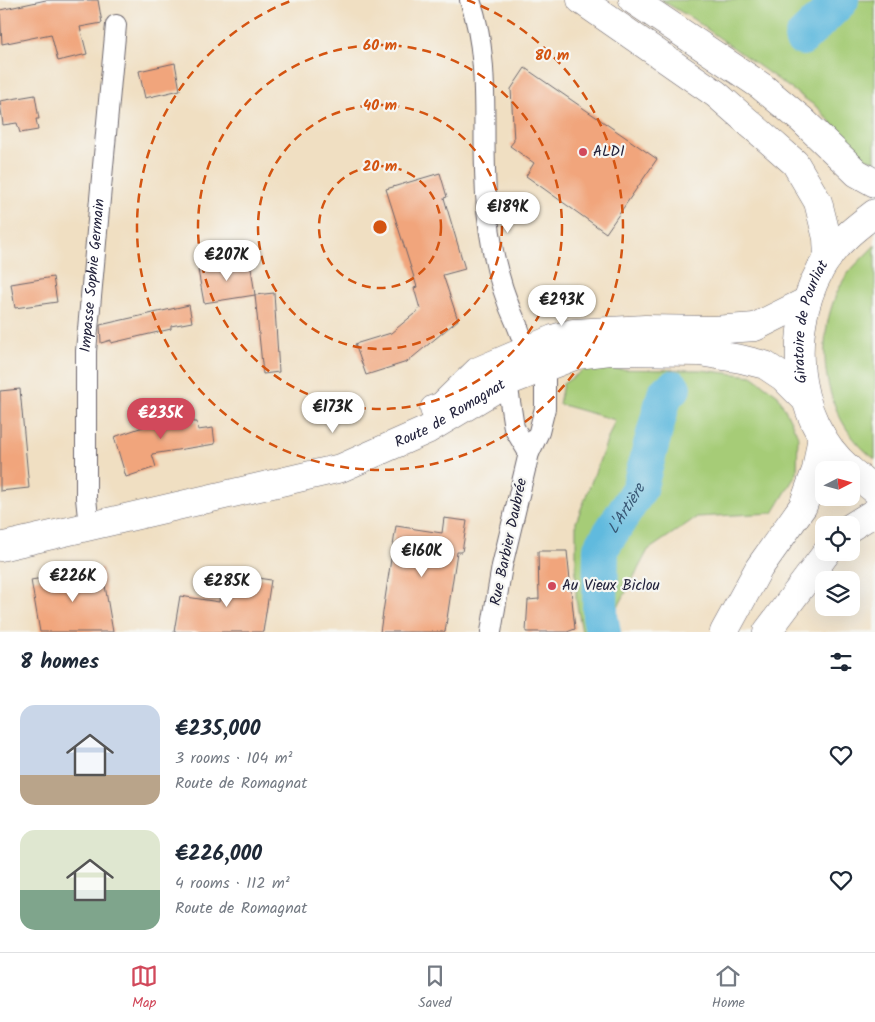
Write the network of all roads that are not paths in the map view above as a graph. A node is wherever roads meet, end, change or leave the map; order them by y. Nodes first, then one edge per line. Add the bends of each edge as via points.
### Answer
1 (470, 0) edge
2 (582, 0) edge
3 (633, 0) edge
4 (116, 25) dead end
5 (875, 183) edge
6 (875, 213) edge
7 (828, 258) junction
8 (806, 301) junction
9 (534, 358) junction
10 (507, 382) junction
11 (806, 400) junction
12 (822, 436) junction
13 (529, 453) junction
14 (842, 461) edge
15 (860, 479) edge
16 (875, 490) edge
17 (875, 512) edge
18 (88, 521) junction
19 (860, 521) edge
20 (0, 536) edge
21 (0, 547) edge
22 (820, 561) edge
23 (491, 632) edge
24 (724, 632) edge
25 (767, 632) edge

1 - 9 street via 483,68 484,170 492,253 504,297
2 - 7 main road via 716,94 795,163 818,202 828,238
3 - 5 main road via 761,86 802,120 856,173
4 - 18 street, Impasse Sophie Germain via 86,351
6 - 7 main road, Giratoire de Pourliat via 852,230
7 - 8 main road, Giratoire de Pourliat
8 - 9 main road, Route de Romagnat via 754,327 573,333
8 - 11 main road, Giratoire de Pourliat via 798,350
9 - 10 main road, Route de Romagnat
9 - 11 main road, Route de Romagnat via 610,351 700,352 765,365 783,377
9 - 13 street, Rue Barbier Daubrée via 544,408 539,432
9 - 18 main road, Route de Romagnat via 478,371 442,406 317,463
10 - 13 street via 514,428
10 - 18 main road, Route de Romagnat via 426,430 340,468
11 - 12 main road, Giratoire de Pourliat
12 - 14 main road, Giratoire de Pourliat
12 - 24 main road via 816,470 803,506 759,568
13 - 23 street, Rue Barbier Daubrée via 502,566
15 - 16 main road, Giratoire de Pourliat
17 - 19 main road
18 - 20 main road, Route de Romagnat
18 - 21 main road, Route de Romagnat
22 - 25 main road

